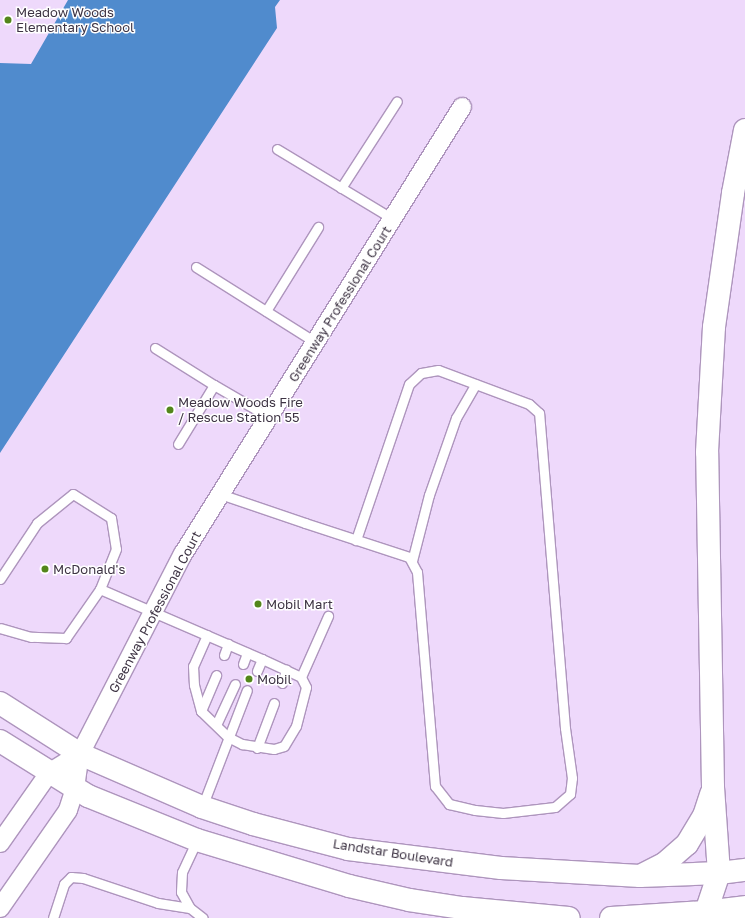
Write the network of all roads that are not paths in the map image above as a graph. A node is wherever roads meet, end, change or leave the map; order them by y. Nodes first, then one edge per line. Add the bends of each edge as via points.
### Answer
1 (397, 101) dead end
2 (462, 107) dead end
3 (745, 130) edge
4 (277, 148) dead end
5 (341, 188) junction
6 (393, 219) junction
7 (318, 227) dead end
8 (196, 267) dead end
9 (266, 311) junction
10 (315, 342) junction
11 (155, 348) dead end
12 (476, 384) junction
13 (214, 385) junction
14 (269, 417) junction
15 (178, 444) dead end
16 (220, 494) junction
17 (356, 540) junction
18 (412, 561) junction
19 (0, 579) edge
20 (100, 589) junction
21 (154, 611) junction
22 (328, 616) dead end
23 (0, 628) edge
24 (207, 635) junction
25 (228, 644) junction
26 (247, 653) junction
27 (224, 655) dead end
28 (262, 659) junction
29 (243, 664) dead end
30 (286, 670) junction
31 (257, 671) dead end
32 (216, 675) dead end
33 (301, 677) junction
34 (282, 683) dead end
35 (235, 684) dead end
36 (247, 690) dead end
37 (0, 703) edge
38 (274, 703) dead end
39 (201, 711) junction
40 (216, 725) junction
41 (228, 737) junction
42 (0, 740) edge
43 (257, 748) junction
44 (80, 754) junction
45 (49, 772) junction
46 (713, 787) junction
47 (75, 788) junction
48 (202, 807) junction
49 (196, 840) junction
50 (0, 843) edge
51 (745, 870) edge
52 (719, 873) junction
53 (640, 876) junction
54 (745, 907) edge
55 (0, 908) edge
56 (190, 908) junction
57 (704, 915) edge
58 (53, 918) edge
59 (203, 918) edge
60 (569, 918) edge
61 (611, 918) edge
62 (628, 918) edge

1 - 5 lane
2 - 6 street, Greenway Professional Court
3 - 46 main road via 733,193 714,327 707,452
4 - 5 lane
5 - 6 lane
6 - 10 street, Greenway Professional Court
7 - 9 lane
8 - 9 lane
9 - 10 lane
10 - 14 street, Greenway Professional Court
11 - 13 lane
12 - 17 lane via 438,370 421,373 409,384
12 - 18 lane via 456,418 429,495
12 - 18 lane via 529,404 539,413 572,778 570,794 555,808 503,813 475,810 449,804 435,786 417,572
13 - 14 lane
13 - 15 lane
14 - 16 street, Greenway Professional Court
16 - 17 lane
16 - 21 street, Greenway Professional Court via 183,554
17 - 18 lane via 409,557
19 - 20 lane via 37,523 73,494 111,518 116,549
20 - 21 lane
20 - 23 lane via 66,638 31,637
21 - 24 lane
21 - 44 street, Greenway Professional Court
22 - 33 lane
24 - 25 lane
24 - 39 lane via 193,666 194,685
25 - 26 lane
25 - 27 lane
26 - 28 lane
26 - 29 lane
28 - 30 lane
28 - 31 lane
30 - 33 lane
30 - 34 lane
32 - 39 lane
33 - 43 lane via 306,687 304,700 296,726 284,746 274,749
35 - 40 lane
36 - 41 lane
37 - 44 main road, Landstar Boulevard
38 - 43 lane
39 - 40 lane
40 - 41 lane
41 - 43 lane
41 - 48 lane
42 - 45 main road
44 - 45 street
44 - 47 street
44 - 48 main road, Landstar Boulevard
45 - 47 main road
45 - 50 street
46 - 52 main road
46 - 53 main road via 704,816 687,844 664,864
47 - 49 main road
47 - 55 street via 68,810
48 - 53 main road, Landstar Boulevard via 253,824 348,848 501,868
49 - 56 lane via 182,872 181,892
49 - 60 main road via 348,886 409,900 462,908
51 - 52 main road, Landstar Boulevard
52 - 53 main road, Landstar Boulevard
52 - 57 main road
54 - 57 main road
56 - 58 lane via 158,903 83,878 71,877 64,884
56 - 59 lane
57 - 62 main road
61 - 62 main road

